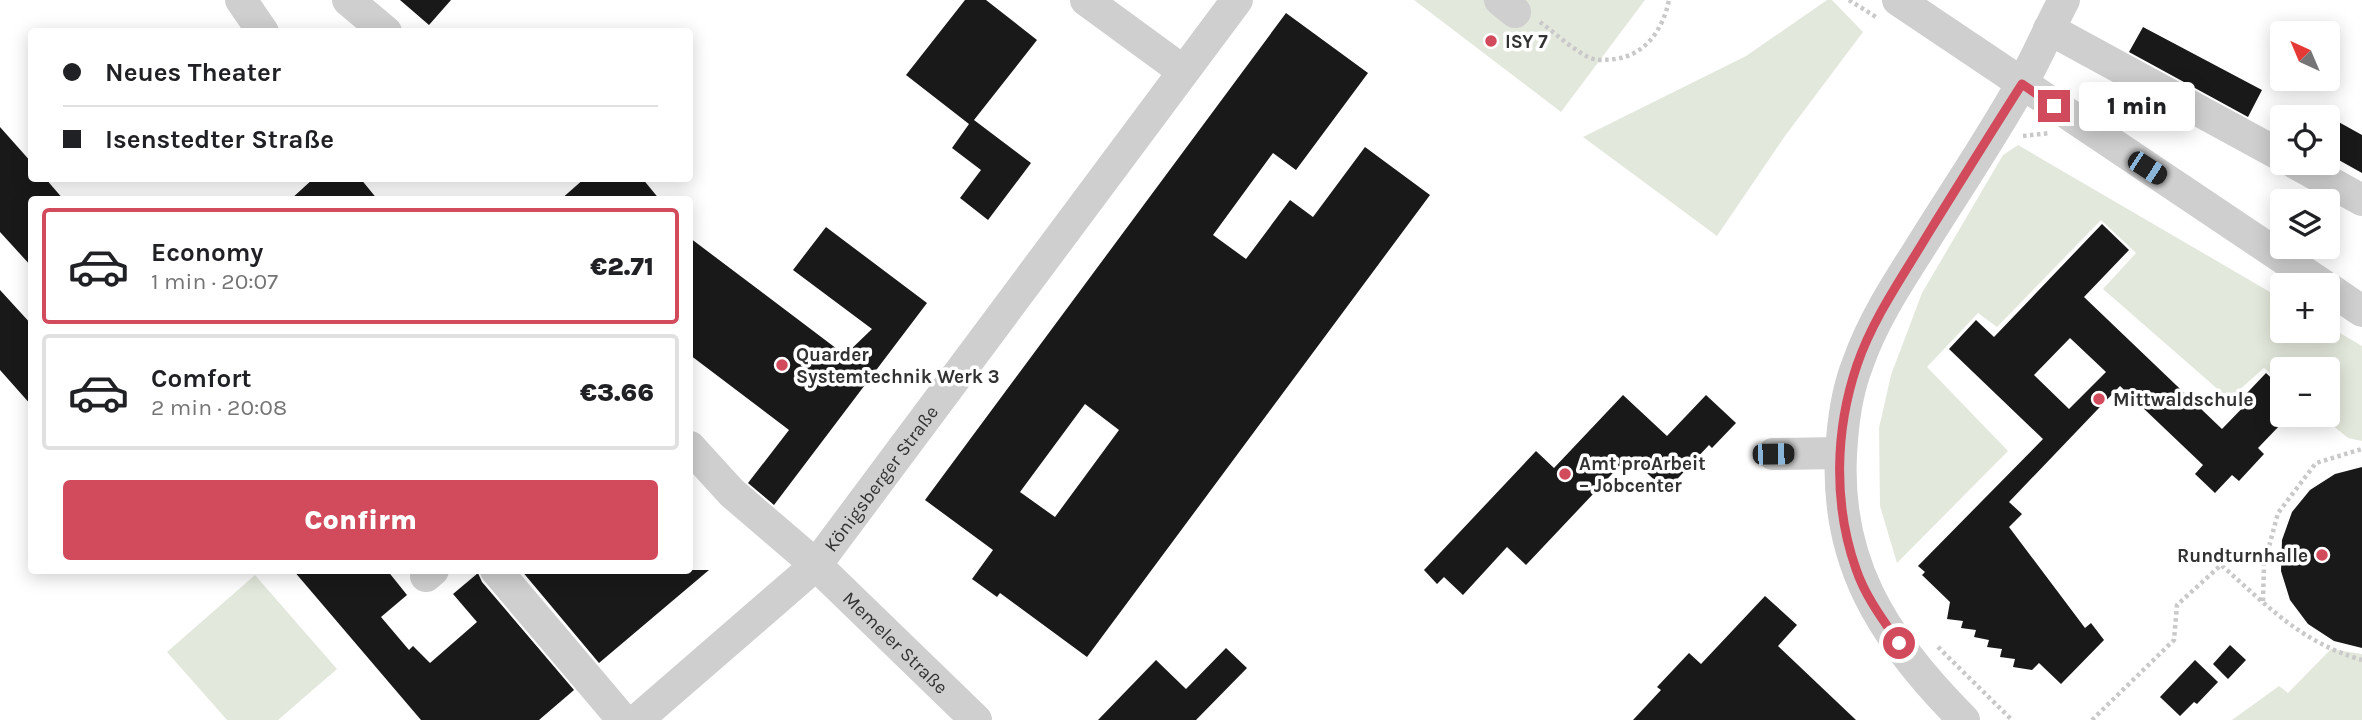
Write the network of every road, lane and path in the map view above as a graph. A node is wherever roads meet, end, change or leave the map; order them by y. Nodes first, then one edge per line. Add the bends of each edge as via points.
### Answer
1 (241, 0) edge
2 (348, 0) edge
3 (1086, 0) edge
4 (1237, 0) edge
5 (1669, 0) edge
6 (1898, 0) edge
7 (2064, 0) edge
8 (1507, 6) edge
9 (260, 28) edge
10 (381, 28) edge
11 (2049, 29) junction
12 (1183, 71) junction
13 (2022, 84) junction
14 (2050, 133) dead end
15 (2012, 136) dead end
16 (2270, 149) edge
17 (2317, 175) edge
18 (2362, 200) edge
19 (2305, 273) edge
20 (2340, 296) edge
21 (2362, 311) edge
22 (2362, 449) edge
23 (693, 450) edge
24 (1841, 453) junction
25 (1773, 454) dead end
26 (816, 565) junction
27 (499, 574) edge
28 (2263, 602) junction
29 (1935, 644) dead end
30 (2362, 660) edge
31 (1960, 719) edge
32 (623, 720) edge
33 (637, 720) edge
34 (976, 720) edge
35 (2012, 720) edge
36 (2092, 720) edge

1 - 9 street
2 - 10 street
3 - 12 street
4 - 12 street, Königsberger Straße
5 - 8 path via 1666,17 1649,43 1627,58 1602,61
6 - 13 street
7 - 11 street
11 - 13 street
11 - 16 street
12 - 26 street, Königsberger Straße
13 - 19 street
13 - 24 street via 1884,305 1857,363 1844,411
14 - 15 path
17 - 18 street
20 - 21 street
22 - 28 path via 2316,463 2278,513 2264,565
23 - 26 street, Memeler Straße via 732,494
24 - 25 street
24 - 31 street via 1845,531 1857,571 1876,610 1910,659
26 - 33 street, Königsberger Straße
26 - 34 street, Memeler Straße
27 - 32 street
28 - 30 path via 2294,629
28 - 36 path via 2221,565 2177,605 2174,640
29 - 35 path

